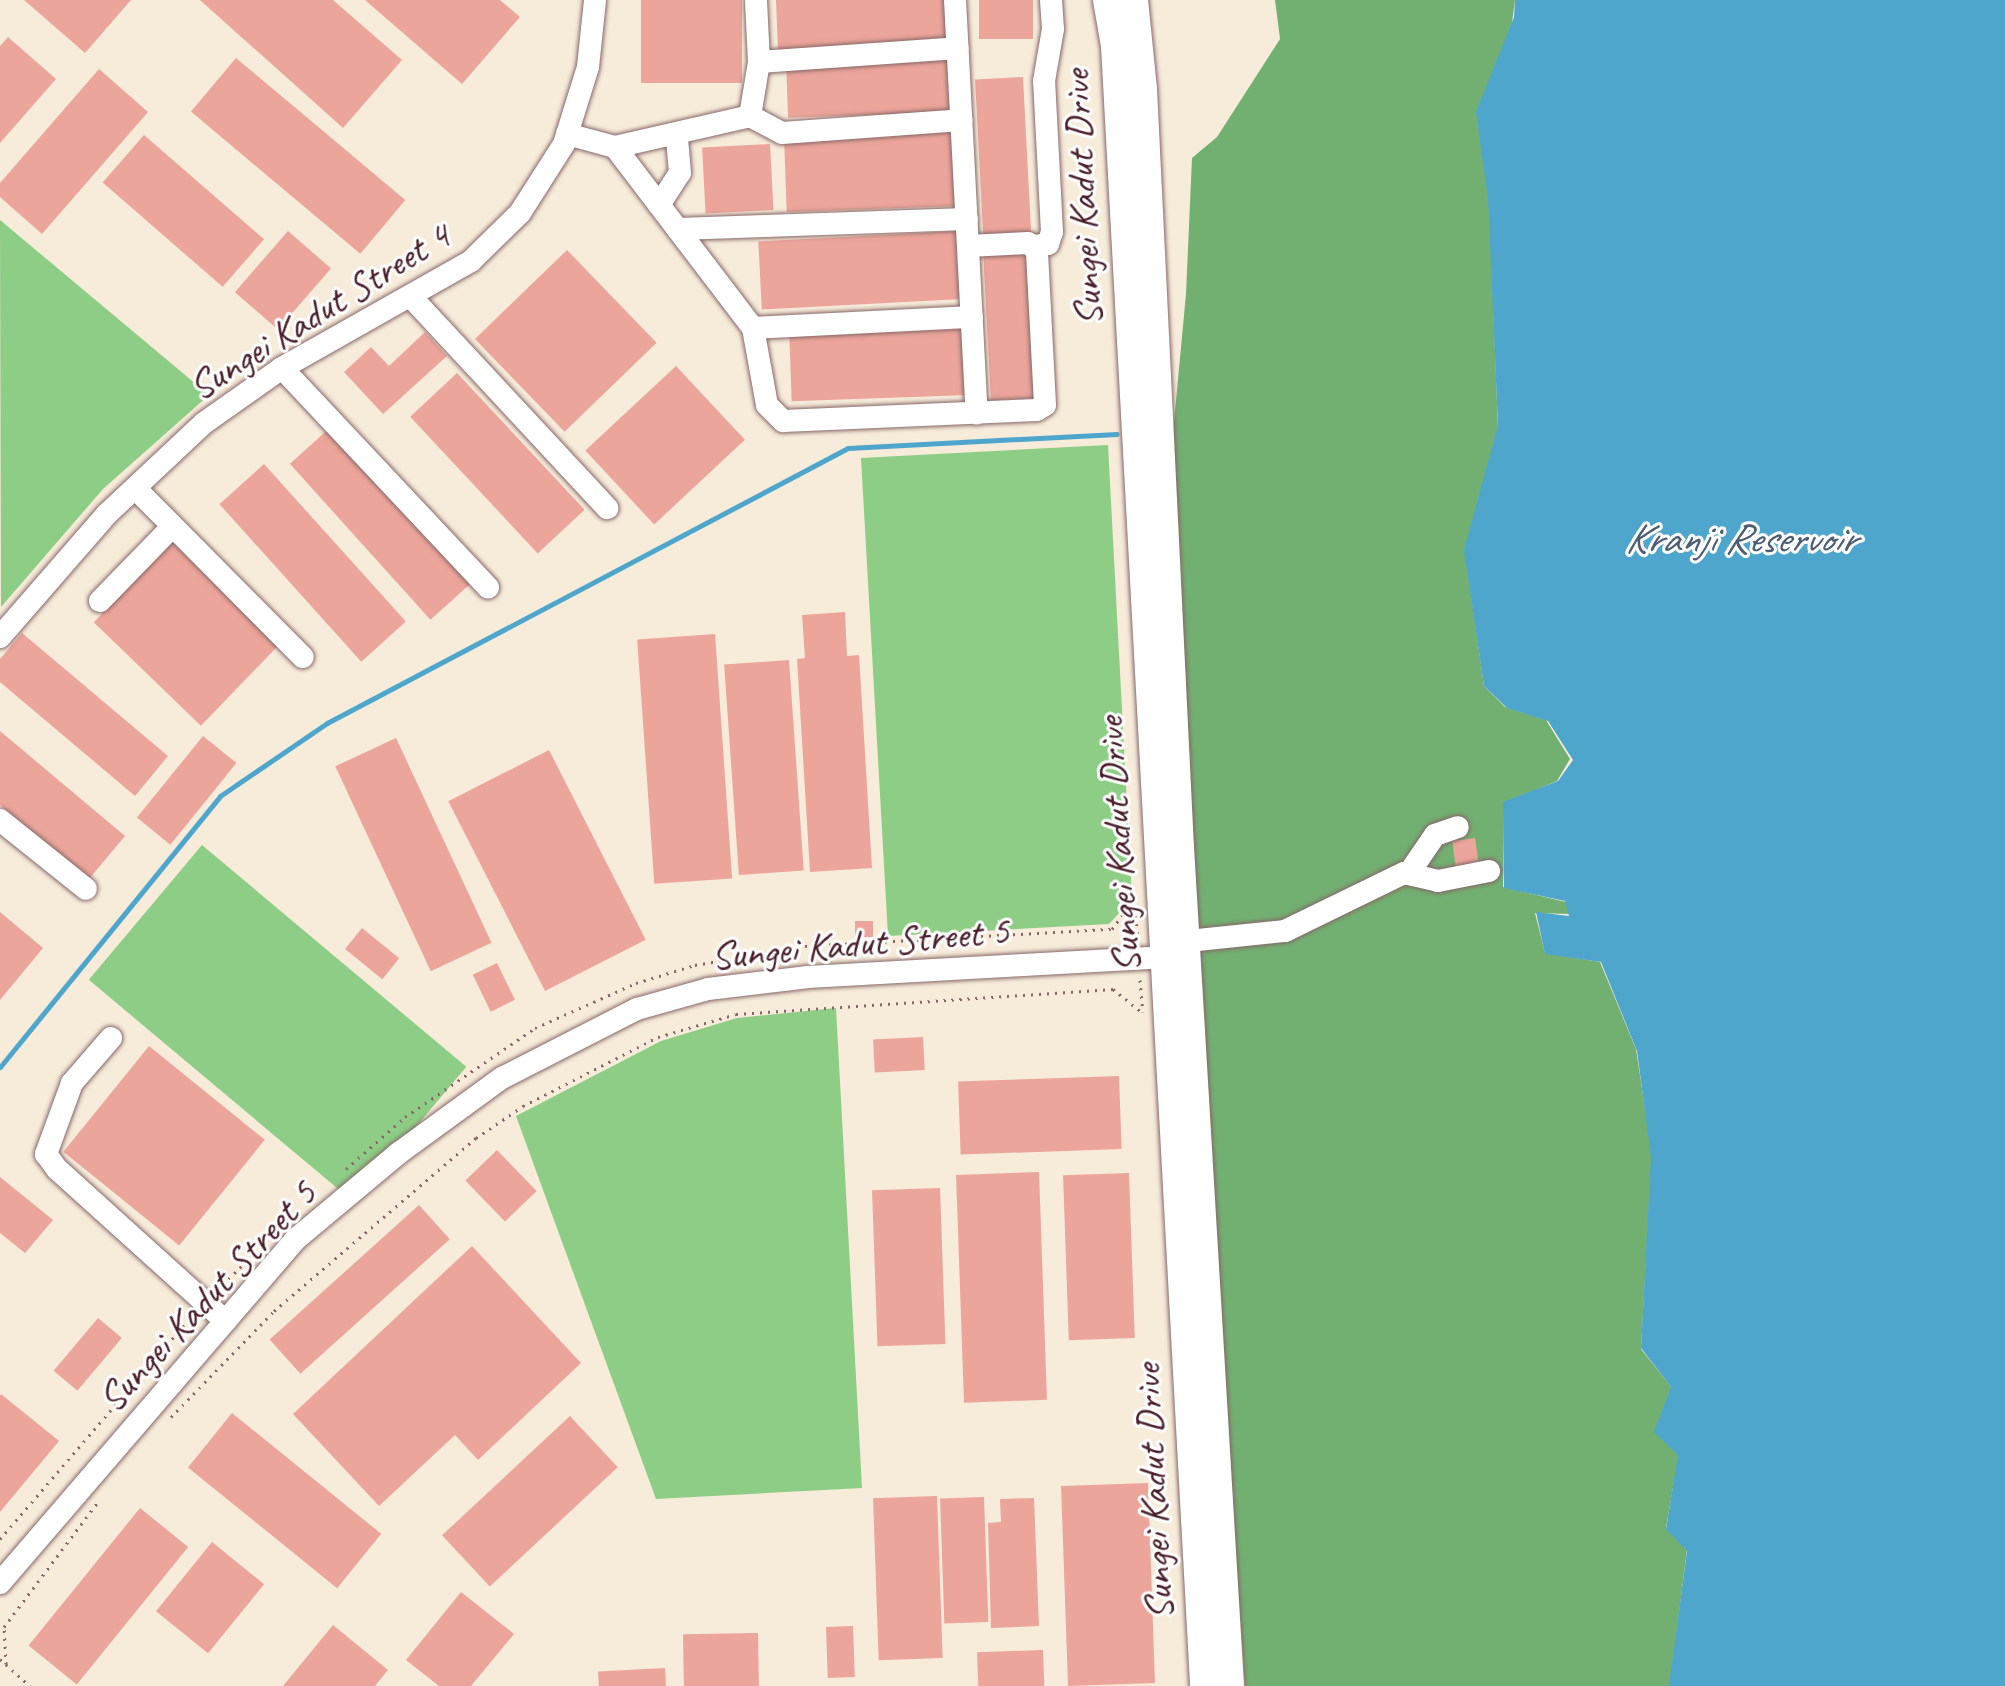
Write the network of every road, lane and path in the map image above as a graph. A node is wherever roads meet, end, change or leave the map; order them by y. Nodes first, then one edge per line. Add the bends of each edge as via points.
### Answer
1 (595, 0) edge
2 (756, 0) edge
3 (955, 0) edge
4 (1051, 0) edge
5 (1107, 0) edge
6 (1134, 0) edge
7 (958, 48) junction
8 (759, 62) junction
9 (750, 116) junction
10 (962, 120) junction
11 (567, 134) junction
12 (677, 135) junction
13 (615, 147) junction
14 (659, 205) junction
15 (967, 219) junction
16 (678, 229) junction
17 (968, 246) junction
18 (1035, 246) junction
19 (412, 298) junction
20 (972, 317) junction
21 (753, 328) junction
22 (282, 368) junction
23 (977, 413) junction
24 (135, 488) junction
25 (607, 508) dead end
26 (172, 527) junction
27 (488, 587) dead end
28 (100, 601) dead end
29 (0, 637) edge
30 (303, 657) dead end
31 (0, 820) edge
32 (1458, 827) dead end
33 (1489, 871) dead end
34 (1409, 873) junction
35 (86, 889) dead end
36 (1134, 900) dead end
37 (1181, 951) junction
38 (1143, 1013) dead end
39 (111, 1038) dead end
40 (341, 1173) dead end
41 (262, 1247) dead end
42 (204, 1302) junction
43 (225, 1321) junction
44 (164, 1424) dead end
45 (104, 1495) dead end
46 (0, 1539) edge
47 (0, 1583) edge
48 (0, 1659) edge
49 (6, 1664) junction
50 (30, 1686) edge
51 (1204, 1686) edge
52 (1230, 1686) edge

1 - 11 street, Sungei Kadut Street 4 via 588,67
2 - 8 street
3 - 7 street
4 - 18 street via 1053,29 1044,81 1052,232 1048,244
5 - 37 main road, Sungei Kadut Drive via 1115,46
6 - 37 main road, Sungei Kadut Drive via 1143,89
7 - 8 street
7 - 10 street
8 - 9 street
9 - 10 street via 782,133
9 - 12 street
10 - 15 street
11 - 13 street
11 - 19 street, Sungei Kadut Street 4 via 520,213 471,261
12 - 13 street
12 - 14 street via 680,173
13 - 14 street
14 - 16 street
15 - 16 street
15 - 17 street
16 - 21 street
17 - 18 street
17 - 20 street
18 - 23 street via 1045,405 1037,410
19 - 22 street, Sungei Kadut Street 4
19 - 25 street
20 - 21 street
20 - 23 street
21 - 23 street via 767,405 783,421
22 - 24 street, Sungei Kadut Street 4 via 204,423
22 - 27 street
24 - 26 street
24 - 29 street, Sungei Kadut Street 4
26 - 28 street
26 - 30 street
31 - 35 street
32 - 34 street via 1435,835
33 - 34 street via 1438,881
34 - 37 street, Sungei Kadut Street 5 via 1285,931
36 - 40 path via 1112,929 805,946 724,958 636,983 522,1036 405,1117
37 - 43 street, Sungei Kadut Street 5 via 808,977 708,989 637,1009 502,1078 399,1153 296,1239
37 - 51 main road, Sungei Kadut Drive
37 - 52 main road, Sungei Kadut Drive
38 - 44 path via 1113,989 736,1014 658,1037 523,1106 465,1146 274,1311
39 - 42 street via 72,1083 46,1154
41 - 42 path
42 - 43 street
42 - 46 path
43 - 47 street, Sungei Kadut Street 5
45 - 49 path via 4,1627
48 - 49 path
49 - 50 path

